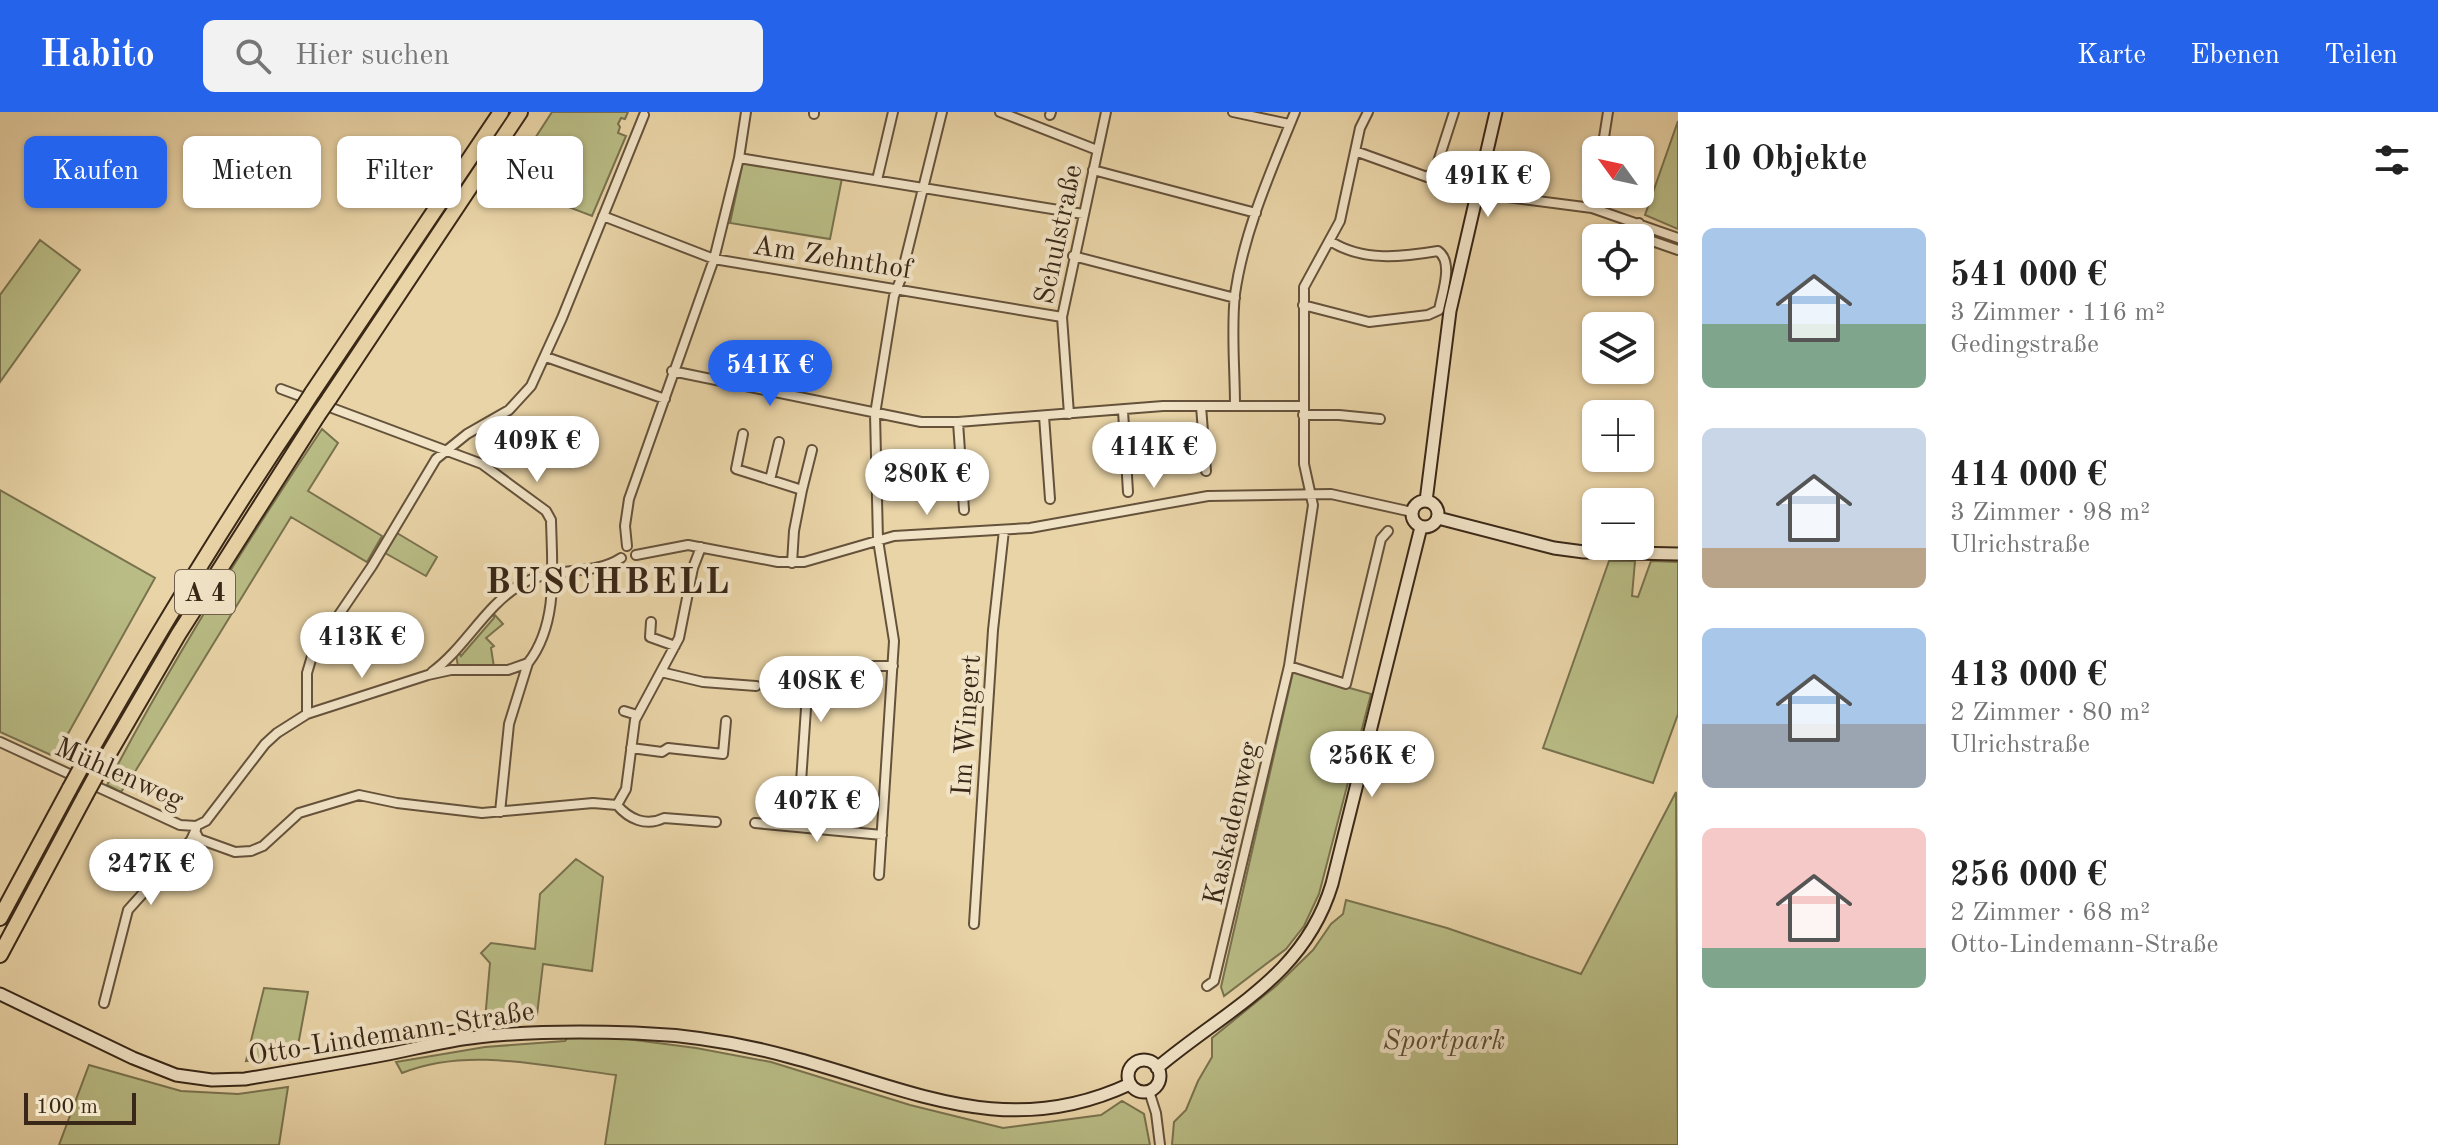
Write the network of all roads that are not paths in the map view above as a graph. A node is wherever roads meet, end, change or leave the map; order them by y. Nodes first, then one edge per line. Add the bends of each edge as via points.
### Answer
1 (501, 112) edge
2 (520, 112) edge
3 (746, 112) edge
4 (893, 112) edge
5 (942, 112) edge
6 (1000, 112) edge
7 (1106, 112) edge
8 (1233, 112) edge
9 (1295, 112) edge
10 (1368, 112) edge
11 (1454, 112) edge
12 (1496, 112) edge
13 (1608, 112) edge
14 (644, 115) dead end
15 (1289, 124) junction
16 (1604, 136) edge
17 (1097, 150) junction
18 (1355, 151) junction
19 (739, 158) junction
20 (1093, 170) junction
21 (877, 180) junction
22 (922, 187) junction
23 (1476, 193) junction
24 (1582, 207) edge
25 (1592, 208) edge
26 (1256, 213) junction
27 (1083, 214) junction
28 (603, 216) junction
29 (1639, 223) junction
30 (1678, 238) edge
31 (1330, 241) junction
32 (1678, 250) edge
33 (1073, 256) junction
34 (714, 259) junction
35 (898, 289) junction
36 (1235, 298) junction
37 (1303, 305) junction
38 (1062, 317) junction
39 (546, 357) junction
40 (672, 371) junction
41 (281, 389) dead end
42 (665, 399) junction
43 (1201, 406) junction
44 (1235, 406) junction
45 (1123, 411) junction
46 (1303, 411) junction
47 (875, 414) junction
48 (1069, 414) junction
49 (1044, 416) junction
50 (1380, 419) dead end
51 (958, 422) junction
52 (743, 434) dead end
53 (779, 442) dead end
54 (812, 450) dead end
55 (446, 451) junction
56 (1206, 471) dead end
57 (770, 480) junction
58 (802, 490) junction
59 (1128, 492) dead end
60 (1309, 493) junction
61 (1050, 499) dead end
62 (1426, 501) junction
63 (964, 510) dead end
64 (1412, 512) junction
65 (1438, 518) junction
66 (1421, 527) junction
67 (1004, 530) junction
68 (1388, 531) dead end
69 (878, 540) junction
70 (627, 546) junction
71 (701, 547) junction
72 (1678, 554) edge
73 (636, 555) junction
74 (621, 558) junction
75 (792, 563) junction
76 (553, 572) junction
77 (651, 622) dead end
78 (675, 646) junction
79 (449, 657) junction
80 (528, 663) junction
81 (893, 666) junction
82 (1289, 666) junction
83 (458, 671) junction
84 (661, 672) junction
85 (428, 675) junction
86 (808, 679) junction
87 (791, 682) dead end
88 (756, 686) dead end
89 (624, 711) dead end
90 (307, 714) junction
91 (637, 715) junction
92 (726, 721) dead end
93 (0, 742) edge
94 (631, 748) junction
95 (617, 805) junction
96 (500, 812) junction
97 (716, 822) dead end
98 (755, 823) dead end
99 (798, 826) junction
100 (196, 830) junction
101 (882, 835) junction
102 (879, 875) dead end
103 (0, 918) edge
104 (974, 924) dead end
105 (0, 955) edge
106 (1207, 986) dead end
107 (0, 994) edge
108 (104, 1003) dead end
109 (1157, 1068) junction
110 (1130, 1084) junction
111 (1149, 1091) junction
112 (1160, 1145) edge

1 - 103 highway, A 4, bridge via 257,473 149,648
2 - 105 highway, A 4, bridge via 178,635
3 - 19 street
4 - 21 street
5 - 22 street
6 - 17 street
7 - 17 street, Schulstraße
8 - 15 street
9 - 15 street
10 - 18 street, Kaskadenweg
11 - 18 street via 1432,175
12 - 23 street
13 - 16 street
14 - 28 street
15 - 26 street
17 - 20 street, Schulstraße
18 - 31 street, Kaskadenweg via 1340,221
19 - 21 street
19 - 34 street
20 - 26 street
20 - 27 street, Schulstraße
21 - 22 street
22 - 27 street
22 - 35 street
23 - 24 street
23 - 62 street via 1450,311
25 - 29 street
26 - 36 street
27 - 33 street, Schulstraße
28 - 34 street, Am Zehnthof
28 - 39 street
29 - 30 street
29 - 32 street via 1635,235
31 - 37 street, Kaskadenweg via 1304,287
31 - 37 street via 1369,256 1442,253 1447,262 1439,310 1369,322
33 - 36 street
33 - 38 street, Schulstraße
34 - 35 street, Am Zehnthof
34 - 40 street
35 - 38 street, Am Zehnthof
35 - 47 street
36 - 44 street
37 - 46 street, Kaskadenweg
38 - 48 street, Schulstraße
39 - 42 street
39 - 55 street via 520,400
40 - 42 street
40 - 47 street
41 - 55 street
42 - 70 street via 629,499
43 - 44 street
43 - 45 street
43 - 56 street
44 - 46 street
45 - 48 street
45 - 59 street
46 - 50 street
46 - 60 street, Kaskadenweg
47 - 51 street
47 - 69 street
48 - 49 street
49 - 51 street
49 - 61 street
51 - 63 street
52 - 57 street via 736,469
53 - 57 street
54 - 58 street
55 - 76 street via 482,464 546,511
55 - 90 street via 313,653 307,673
57 - 58 street
58 - 75 street
60 - 64 street
60 - 67 street via 1208,496
60 - 82 street, Kaskadenweg via 1313,505
62 - 64 street
62 - 65 street via 1437,509
64 - 66 street
65 - 66 street
65 - 72 street via 1554,548
66 - 109 street via 1321,917 1281,971
67 - 69 street
67 - 104 street, Im Wingert
68 - 82 street via 1381,539 1346,684
69 - 75 street
69 - 81 street via 894,635
70 - 73 street
70 - 74 street
71 - 73 street
71 - 75 street
71 - 78 street
73 - 74 street via 628,562
74 - 76 street
76 - 79 street via 510,592
76 - 80 street via 548,614
77 - 78 street via 650,637
78 - 84 street
79 - 83 street
79 - 85 street
80 - 83 street via 505,671
80 - 96 street via 509,724
81 - 86 street via 860,666
81 - 101 street
82 - 106 street, Kaskadenweg via 1229,924 1214,981
83 - 85 street
84 - 88 street
84 - 91 street
85 - 90 street, Mühlenweg
86 - 87 street
86 - 99 street
89 - 91 street
90 - 100 street, Mühlenweg via 265,744
91 - 94 street
92 - 94 street via 723,754
93 - 100 street, Mühlenweg
94 - 95 street via 626,789
95 - 96 street
95 - 97 street via 634,820
96 - 100 street via 359,795 299,813 257,849 227,849 199,839
98 - 99 street
99 - 101 street
100 - 108 street via 128,910
101 - 102 street
107 - 110 street, Otto-Lindemann-Straße via 133,1058 176,1075 212,1080 245,1079 474,1037 578,1031 736,1045 928,1097 1007,1111 1069,1106
109 - 110 street via 1138,1061 1130,1068
109 - 111 street via 1158,1082
110 - 111 street via 1140,1092
111 - 112 street

